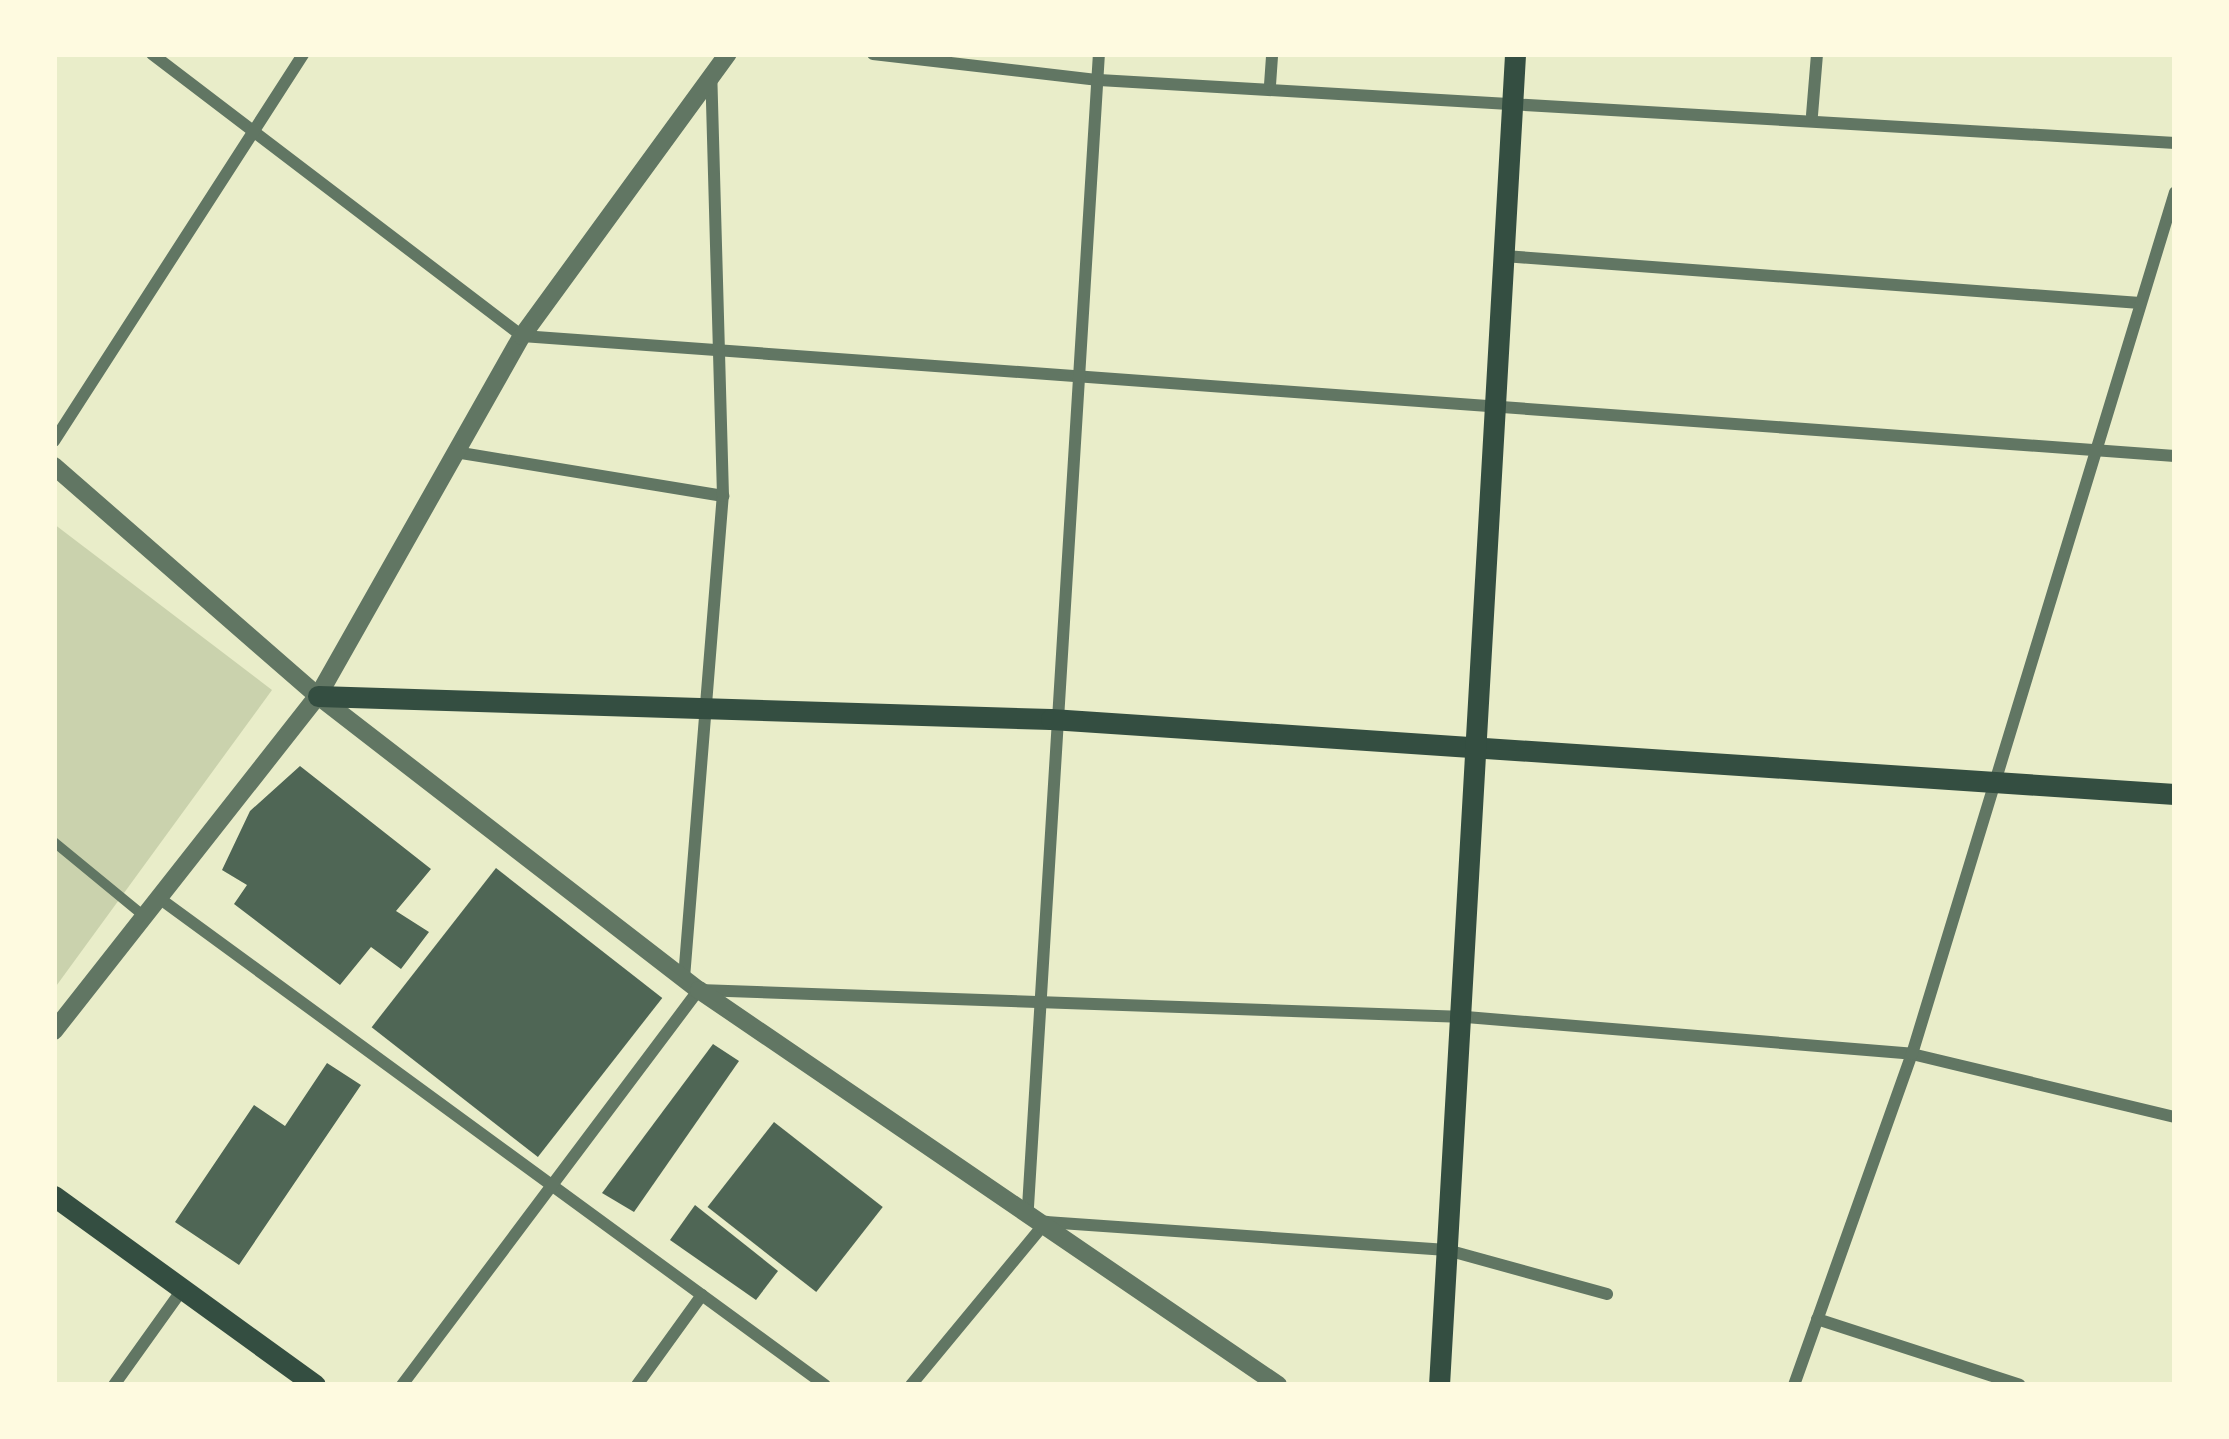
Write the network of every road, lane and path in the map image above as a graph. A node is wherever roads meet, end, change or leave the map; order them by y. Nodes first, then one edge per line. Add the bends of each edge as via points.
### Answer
1 (152, 54) edge
2 (303, 54) edge
3 (728, 54) edge
4 (873, 54) edge
5 (1099, 54) edge
6 (1272, 54) edge
7 (1515, 54) edge
8 (1817, 54) edge
9 (711, 77) junction
10 (1099, 80) junction
11 (1270, 85) junction
12 (1511, 100) junction
13 (1812, 115) junction
14 (259, 130) junction
15 (2175, 143) edge
16 (2175, 192) edge
17 (1504, 256) junction
18 (2140, 303) junction
19 (522, 336) junction
20 (725, 353) junction
21 (1080, 383) junction
22 (1492, 410) junction
23 (54, 441) edge
24 (2095, 451) junction
25 (454, 452) junction
26 (2175, 456) edge
27 (54, 466) edge
28 (723, 496) junction
29 (318, 696) junction
30 (712, 716) junction
31 (1051, 719) junction
32 (1471, 751) junction
33 (1986, 781) junction
34 (2175, 794) edge
35 (54, 842) edge
36 (160, 898) junction
37 (145, 917) junction
38 (692, 984) junction
39 (1041, 997) junction
40 (1466, 1017) junction
41 (54, 1030) edge
42 (1912, 1054) junction
43 (2175, 1117) edge
44 (555, 1187) junction
45 (54, 1196) edge
46 (1028, 1208) junction
47 (1046, 1222) junction
48 (1447, 1250) junction
49 (182, 1290) junction
50 (702, 1294) junction
51 (1606, 1294) dead end
52 (1817, 1319) junction
53 (114, 1385) edge
54 (315, 1385) edge
55 (402, 1385) edge
56 (638, 1385) edge
57 (825, 1385) edge
58 (910, 1385) edge
59 (1278, 1385) edge
60 (1439, 1385) edge
61 (1794, 1385) edge
62 (2020, 1385) edge

1 - 14 street
2 - 14 street
3 - 9 street
4 - 10 street
5 - 10 street
6 - 11 street
7 - 12 main road
8 - 13 street
9 - 19 street
9 - 20 street
10 - 11 street
10 - 21 street
11 - 12 street
12 - 13 street
12 - 17 main road
13 - 15 street
14 - 19 street
14 - 23 street
16 - 18 street
17 - 18 street
17 - 22 main road
18 - 24 street
19 - 20 street
19 - 25 street
20 - 21 street
20 - 28 street
21 - 22 street
21 - 31 street
22 - 24 street
22 - 32 main road
24 - 26 street
24 - 33 street
25 - 28 street
25 - 29 street
27 - 29 street
28 - 30 street
29 - 30 main road
29 - 36 street
29 - 38 street
30 - 31 main road
30 - 38 street
31 - 32 main road
31 - 39 street
32 - 33 main road
32 - 40 main road
33 - 34 main road
33 - 42 street
35 - 37 street
36 - 37 street
36 - 44 street
37 - 41 street
38 - 39 street
38 - 44 street
38 - 46 street
39 - 40 street
39 - 46 street
40 - 42 street
40 - 48 main road
42 - 43 street
42 - 52 street
44 - 50 street
44 - 55 street
45 - 49 main road
46 - 47 street
47 - 48 street
47 - 58 street
47 - 59 street
48 - 51 street
48 - 60 main road
49 - 53 street
49 - 54 main road
50 - 56 street
50 - 57 street
52 - 61 street
52 - 62 street

